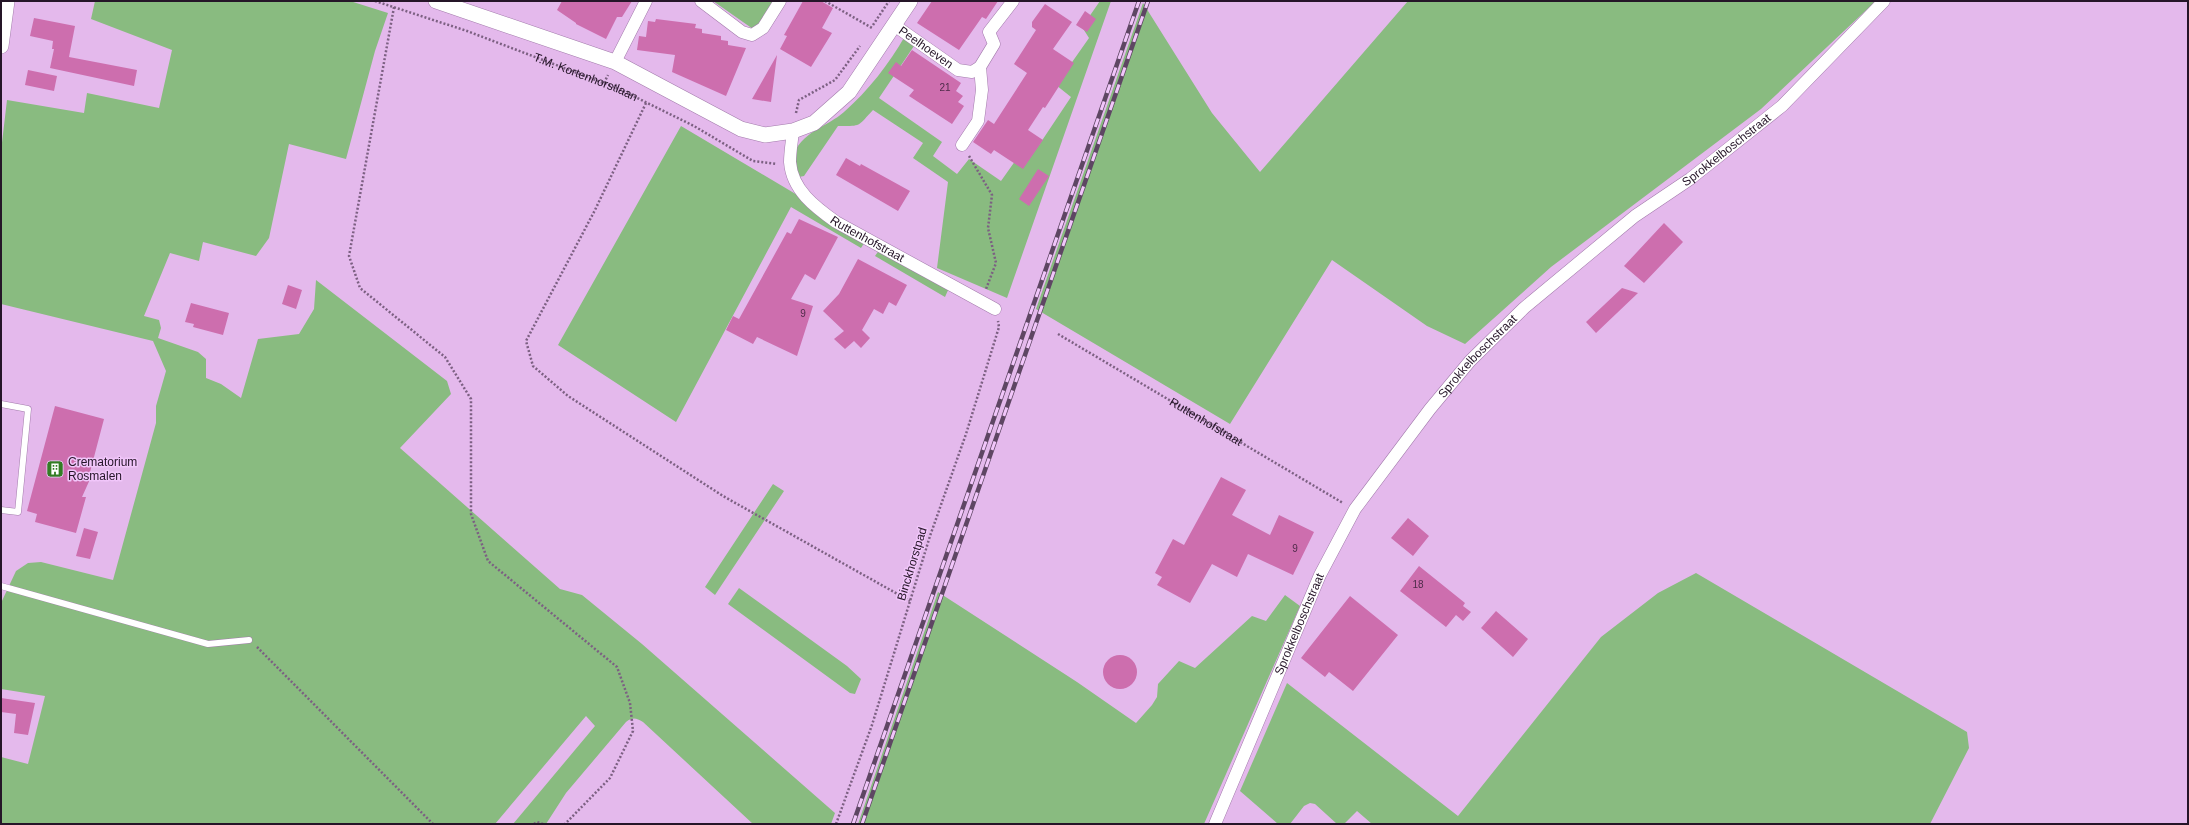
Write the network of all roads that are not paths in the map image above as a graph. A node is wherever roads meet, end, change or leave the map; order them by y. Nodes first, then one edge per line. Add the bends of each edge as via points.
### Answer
1 (7, 1) edge
2 (436, 1) edge
3 (646, 1) edge
4 (701, 1) edge
5 (780, 1) edge
6 (910, 1) edge
7 (1013, 1) edge
8 (1884, 1) edge
9 (894, 25) junction
10 (1, 46) edge
11 (615, 62) junction
12 (980, 67) junction
13 (793, 131) junction
14 (962, 145) road end
15 (995, 309) road end
16 (1, 404) edge
17 (1, 510) edge
18 (1, 586) edge
19 (249, 640) road end
20 (1215, 824) edge

1 - 10 street
2 - 11 street, T.M. Kortenhorstlaan
3 - 11 street
4 - 5 street via 742,32 752,35 763,28
6 - 9 street, T.M. Kortenhorstlaan
7 - 12 street via 989,32 994,44
8 - 20 street, Sprokkelboschstraat via 1782,106 1690,180 1635,216 1524,308 1470,361 1435,403 1355,510 1320,575
9 - 12 street, Peelhoeven via 958,70 972,72
9 - 13 street, T.M. Kortenhorstlaan via 849,92 814,123
11 - 13 street, T.M. Kortenhorstlaan via 741,129 765,135
12 - 14 street via 982,90 978,121
13 - 15 street, Ruttenhofstraat via 790,162 793,178 812,205 836,222
16 - 17 lane via 28,409 18,512
18 - 19 lane via 208,644

